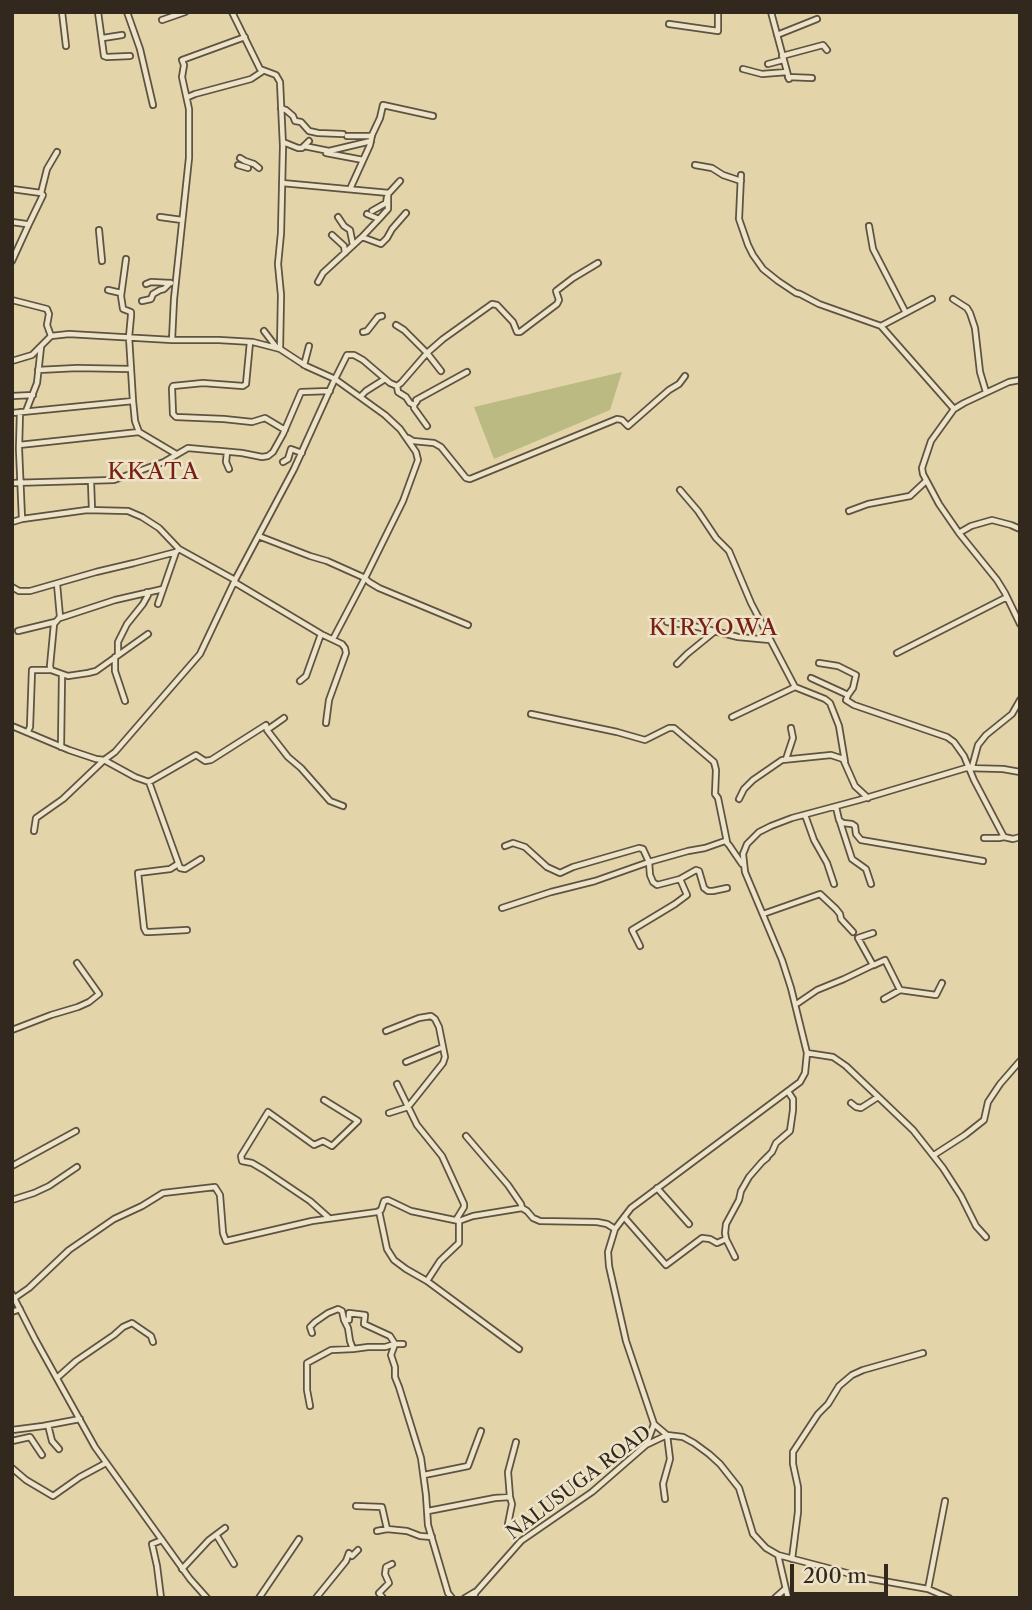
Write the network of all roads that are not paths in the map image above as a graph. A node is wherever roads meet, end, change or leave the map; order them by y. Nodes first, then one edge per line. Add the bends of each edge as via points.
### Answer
1 (62, 12) edge
2 (98, 12) edge
3 (185, 12) edge
4 (232, 12) edge
5 (718, 12) edge
6 (771, 12) edge
7 (129, 13) edge
8 (817, 19) dead end
9 (162, 20) dead end
10 (668, 24) dead end
11 (122, 35) dead end
12 (777, 35) junction
13 (245, 37) junction
14 (103, 38) junction
15 (66, 46) dead end
16 (827, 50) dead end
17 (130, 55) dead end
18 (783, 58) junction
19 (768, 64) dead end
20 (743, 69) dead end
21 (264, 71) junction
22 (788, 76) junction
23 (812, 78) dead end
24 (188, 97) junction
25 (153, 105) dead end
26 (281, 108) junction
27 (433, 116) dead end
28 (371, 138) junction
29 (283, 141) junction
30 (309, 141) dead end
31 (303, 146) junction
32 (57, 152) dead end
33 (240, 158) dead end
34 (363, 160) junction
35 (238, 165) dead end
36 (695, 165) dead end
37 (248, 168) dead end
38 (258, 168) dead end
39 (400, 181) dead end
40 (282, 183) junction
41 (12, 189) edge
42 (350, 189) junction
43 (41, 193) junction
44 (388, 194) junction
45 (406, 213) dead end
46 (338, 217) dead end
47 (160, 218) dead end
48 (379, 219) junction
49 (182, 220) junction
50 (12, 222) edge
51 (27, 226) junction
52 (869, 226) dead end
53 (99, 230) dead end
54 (332, 235) dead end
55 (362, 237) junction
56 (353, 246) junction
57 (345, 253) junction
58 (13, 258) edge
59 (126, 259) dead end
60 (102, 261) dead end
61 (598, 263) dead end
62 (318, 282) dead end
63 (146, 284) dead end
64 (173, 284) junction
65 (108, 290) dead end
66 (122, 293) junction
67 (932, 299) dead end
68 (953, 299) dead end
69 (12, 300) edge
70 (142, 301) dead end
71 (906, 313) junction
72 (382, 316) dead end
73 (396, 324) dead end
74 (881, 326) junction
75 (264, 331) dead end
76 (363, 332) dead end
77 (51, 336) junction
78 (129, 337) junction
79 (172, 340) junction
80 (250, 342) junction
81 (309, 346) dead end
82 (41, 347) junction
83 (279, 349) junction
84 (427, 353) junction
85 (12, 361) edge
86 (304, 365) junction
87 (130, 369) junction
88 (38, 370) junction
89 (441, 371) dead end
90 (467, 372) dead end
91 (685, 376) dead end
92 (335, 379) junction
93 (385, 379) junction
94 (1020, 380) edge
95 (397, 386) junction
96 (330, 391) junction
97 (986, 393) junction
98 (33, 395) junction
99 (12, 396) edge
100 (360, 397) junction
101 (133, 401) junction
102 (414, 405) junction
103 (954, 410) junction
104 (23, 412) junction
105 (12, 413) edge
106 (427, 426) dead end
107 (285, 430) junction
108 (139, 432) junction
109 (407, 438) junction
110 (19, 445) junction
111 (227, 452) junction
112 (302, 453) junction
113 (177, 455) junction
114 (283, 462) dead end
115 (229, 470) dead end
116 (20, 481) junction
117 (926, 481) junction
118 (12, 482) edge
119 (91, 482) junction
120 (680, 489) dead end
121 (92, 510) junction
122 (849, 511) dead end
123 (22, 519) junction
124 (12, 522) edge
125 (1020, 529) edge
126 (959, 533) junction
127 (259, 535) junction
128 (178, 550) junction
129 (365, 578) junction
130 (234, 581) junction
131 (57, 584) junction
132 (12, 587) edge
133 (163, 589) junction
134 (147, 592) junction
135 (1007, 597) junction
136 (158, 604) dead end
137 (57, 620) junction
138 (667, 622) dead end
139 (1020, 624) edge
140 (468, 625) dead end
141 (714, 631) junction
142 (18, 632) dead end
143 (148, 634) dead end
144 (321, 634) junction
145 (333, 639) junction
146 (771, 640) junction
147 (897, 653) dead end
148 (116, 655) junction
149 (819, 663) dead end
150 (677, 664) dead end
151 (51, 670) junction
152 (62, 675) junction
153 (811, 678) dead end
154 (300, 681) dead end
155 (795, 687) junction
156 (848, 695) junction
157 (1020, 700) edge
158 (125, 701) dead end
159 (531, 713) dead end
160 (732, 717) dead end
161 (284, 718) dead end
162 (326, 723) dead end
163 (12, 726) edge
164 (791, 728) dead end
165 (267, 730) junction
166 (28, 732) junction
167 (61, 747) junction
168 (786, 759) junction
169 (104, 760) junction
170 (845, 762) junction
171 (970, 767) junction
172 (1020, 772) edge
173 (149, 782) junction
174 (868, 798) junction
175 (739, 799) dead end
176 (343, 806) dead end
177 (836, 807) junction
178 (805, 815) junction
179 (839, 820) junction
180 (34, 831) dead end
181 (1004, 837) junction
182 (1020, 837) edge
183 (984, 838) dead end
184 (727, 842) junction
185 (505, 846) dead end
186 (201, 859) dead end
187 (649, 862) junction
188 (983, 862) dead end
189 (178, 864) junction
190 (744, 868) junction
191 (680, 879) junction
192 (834, 884) dead end
193 (871, 884) dead end
194 (726, 888) dead end
195 (502, 908) dead end
196 (763, 914) junction
197 (187, 930) dead end
198 (853, 932) dead end
199 (873, 933) dead end
200 (640, 946) dead end
201 (77, 963) dead end
202 (874, 965) dead end
203 (942, 983) dead end
204 (798, 1003) dead end
205 (12, 1030) edge
206 (386, 1031) dead end
207 (443, 1047) junction
208 (807, 1053) junction
209 (1020, 1061) edge
210 (406, 1062) dead end
211 (397, 1084) dead end
212 (789, 1093) dead end
213 (878, 1097) dead end
214 (324, 1100) dead end
215 (851, 1103) dead end
216 (408, 1107) junction
217 (389, 1113) dead end
218 (76, 1131) dead end
219 (466, 1136) dead end
220 (934, 1156) junction
221 (12, 1166) edge
222 (77, 1167) dead end
223 (657, 1188) junction
224 (12, 1200) edge
225 (522, 1208) junction
226 (379, 1211) junction
227 (624, 1217) junction
228 (329, 1218) junction
229 (458, 1220) junction
230 (689, 1224) dead end
231 (615, 1229) junction
232 (986, 1237) dead end
233 (726, 1239) junction
234 (734, 1257) dead end
235 (427, 1281) junction
236 (14, 1295) edge
237 (20, 1309) junction
238 (12, 1312) edge
239 (344, 1321) junction
240 (312, 1333) dead end
241 (153, 1342) dead end
242 (395, 1344) junction
243 (403, 1344) dead end
244 (353, 1349) junction
245 (519, 1349) dead end
246 (923, 1353) dead end
247 (57, 1378) junction
248 (310, 1406) dead end
249 (80, 1419) junction
250 (654, 1424) junction
251 (48, 1426) junction
252 (12, 1430) edge
253 (481, 1431) dead end
254 (667, 1435) junction
255 (12, 1441) edge
256 (516, 1442) dead end
257 (646, 1446) junction
258 (59, 1449) dead end
259 (42, 1455) dead end
260 (106, 1462) junction
261 (12, 1468) edge
262 (424, 1475) junction
263 (509, 1497) junction
264 (665, 1499) dead end
265 (946, 1501) dead end
266 (356, 1506) dead end
267 (428, 1511) junction
268 (508, 1524) dead end
269 (225, 1528) dead end
270 (387, 1529) junction
271 (377, 1531) dead end
272 (217, 1536) junction
273 (432, 1537) junction
274 (299, 1539) dead end
275 (162, 1540) junction
276 (358, 1550) dead end
277 (778, 1555) junction
278 (792, 1559) junction
279 (234, 1564) dead end
280 (392, 1564) dead end
281 (183, 1569) junction
282 (786, 1589) junction
283 (928, 1590) junction
284 (476, 1592) junction
285 (161, 1598) edge
286 (206, 1598) edge
287 (259, 1598) edge
288 (316, 1598) edge
289 (383, 1598) edge
290 (452, 1598) edge
291 (465, 1598) edge
292 (473, 1598) edge
293 (775, 1598) edge
294 (788, 1598) edge
295 (949, 1598) edge

1 - 15 street
2 - 14 street
3 - 9 street
4 - 13 street
5 - 10 street via 718,31
6 - 12 street
7 - 25 street
8 - 12 street
11 - 14 street
12 - 18 street
13 - 21 street
13 - 24 street via 182,60
14 - 17 street via 105,57
16 - 18 street via 823,45
18 - 19 street
18 - 22 street
20 - 22 street
21 - 24 street
21 - 26 street via 278,78
22 - 23 street
24 - 49 street
26 - 28 street via 309,131
26 - 29 street
27 - 28 street via 383,105
28 - 31 street via 330,151
28 - 34 street
29 - 31 street
29 - 40 street
30 - 31 street
31 - 34 street
32 - 43 street
33 - 38 street
34 - 42 street
35 - 37 street
36 - 74 street via 741,178 739,219 752,256 763,269 796,293
39 - 44 street
40 - 42 street
40 - 83 street
41 - 43 street
42 - 44 street
43 - 51 street via 42,200
44 - 48 street via 388,209
44 - 48 street via 386,203 369,213
45 - 55 street via 381,244
46 - 56 street via 350,230
47 - 49 street
48 - 55 street
49 - 64 street
50 - 51 street
51 - 58 street
52 - 71 street via 873,249
53 - 60 street
54 - 57 street
55 - 56 street
56 - 57 street
57 - 62 street
59 - 66 street
61 - 84 street via 556,291 556,304 520,332 492,304
63 - 64 street
64 - 70 street
64 - 79 street
65 - 66 street
66 - 78 street via 123,309 131,312
67 - 71 street
68 - 97 street via 970,313
69 - 77 street via 47,309
71 - 74 street
72 - 76 street
73 - 84 street
74 - 103 street
75 - 83 street
77 - 78 street
77 - 82 street
78 - 79 street
78 - 87 street
79 - 80 street
80 - 83 street
80 - 107 street via 246,384 173,386 173,414 251,422 265,418
81 - 86 street
82 - 85 street
82 - 88 street
83 - 86 street
84 - 89 street
84 - 95 street
86 - 92 street
87 - 88 street
87 - 101 street
88 - 98 street
90 - 102 street
91 - 109 street via 628,426 617,419 470,480 441,447
92 - 93 street via 351,354
92 - 96 street
92 - 100 street
93 - 95 street
93 - 100 street
94 - 97 street
95 - 102 street
96 - 107 street via 301,392
96 - 112 street
97 - 103 street
98 - 99 street
98 - 104 street
100 - 109 street
101 - 104 street
101 - 108 street
102 - 106 street
103 - 117 street via 923,461
104 - 105 street
104 - 110 street
107 - 111 street via 268,456
108 - 110 street
108 - 113 street
109 - 129 street via 416,452 417,465
110 - 116 street
111 - 113 street via 188,448
111 - 115 street
112 - 114 street via 291,449
112 - 127 street
113 - 119 street via 122,478
116 - 118 street
116 - 119 street
116 - 123 street
117 - 122 street via 910,496
117 - 126 street
119 - 121 street
120 - 146 street via 729,551
121 - 123 street
121 - 128 street via 134,513 159,528
123 - 124 street
125 - 126 street via 992,520
126 - 135 street
127 - 129 street
127 - 130 street
128 - 130 street
128 - 131 street
128 - 133 street
129 - 140 street
129 - 145 street
130 - 144 street
130 - 169 street via 198,657
131 - 132 street via 26,592
131 - 137 street
133 - 134 street
133 - 136 street
134 - 137 street
134 - 148 street via 118,642
135 - 139 street
135 - 147 street
137 - 142 street
137 - 151 street
138 - 141 street
141 - 146 street
141 - 150 street
143 - 148 street
144 - 145 street
144 - 154 street
145 - 162 street via 346,653 329,699
146 - 155 street
148 - 152 street via 88,673
148 - 158 street via 115,671
149 - 156 street via 856,676
151 - 152 street
151 - 166 street via 32,670
152 - 167 street
153 - 156 street
155 - 160 street
155 - 170 street via 830,703
156 - 171 street via 846,700 854,705 947,737
157 - 171 street via 1012,715 986,735
159 - 184 street via 645,740 672,727 714,762 715,794
161 - 165 street
163 - 166 street
164 - 168 street via 793,738
165 - 173 street via 266,725 211,760 196,755
165 - 176 street via 330,802
166 - 167 street
167 - 169 street
168 - 170 street via 834,755
168 - 175 street via 753,780
169 - 173 street
169 - 180 street via 36,818
170 - 174 street via 855,786
171 - 172 street
171 - 174 street
171 - 181 street
173 - 189 street
174 - 177 street
177 - 178 street
177 - 179 street
178 - 190 street via 771,826 751,839 743,854
178 - 192 street
179 - 188 street via 855,826 861,840
179 - 193 street via 852,859 866,869
181 - 182 street
181 - 183 street
184 - 187 street
184 - 190 street
185 - 187 street via 525,847 560,873 639,848
186 - 189 street via 183,869
187 - 191 street via 655,884
187 - 195 street
189 - 197 street via 138,873 144,928 146,932
190 - 196 street
191 - 194 street via 696,870 708,891
191 - 200 street via 687,895 632,930
196 - 198 street via 820,894
196 - 208 street via 785,968
199 - 204 street via 858,938 873,965
201 - 205 street via 99,995
202 - 203 street via 885,960 900,990 936,995
206 - 207 street via 431,1016
207 - 210 street
207 - 216 street via 443,1062
208 - 220 street via 833,1057 846,1066
208 - 223 street via 800,1082
209 - 220 street via 988,1102 984,1120
211 - 216 street
212 - 233 street via 793,1099 790,1131 749,1177 726,1224
213 - 215 street via 861,1108
214 - 228 street via 358,1121 332,1146 323,1141 314,1145 268,1112 241,1156 242,1161 264,1170
216 - 217 street
216 - 229 street via 442,1156 464,1204
218 - 221 street
219 - 225 street
220 - 232 street
222 - 224 street via 49,1186
223 - 227 street
223 - 230 street
225 - 229 street
225 - 231 street via 540,1221 597,1222
226 - 228 street
226 - 229 street via 388,1200 411,1211
226 - 235 street via 394,1260
227 - 231 street
227 - 233 street via 666,1265 702,1238 717,1243
228 - 236 street via 226,1241 215,1187 163,1193 92,1233 29,1288
229 - 235 street via 459,1243
231 - 250 street via 608,1266 626,1341
233 - 234 street
235 - 245 street
236 - 237 street
237 - 238 street
237 - 247 street
239 - 240 street via 342,1311 328,1312 310,1327
239 - 242 street via 349,1320 349,1313 365,1315 364,1324 390,1336
239 - 244 street
241 - 247 street via 132,1323
242 - 243 street
242 - 244 street
242 - 262 street via 391,1355 395,1377
244 - 248 street via 331,1350 307,1363
246 - 278 street via 852,1376 839,1386 793,1452 798,1513
247 - 249 street
249 - 251 street
249 - 260 street
250 - 254 street
250 - 257 street
251 - 252 street
251 - 258 street
253 - 262 street via 468,1466
254 - 257 street, NALUSUGA ROAD
254 - 264 street via 670,1459 663,1484
254 - 277 street, NALUSUGA ROAD via 694,1443 720,1465 739,1488 753,1534
255 - 259 street via 30,1437
256 - 263 street via 508,1472
257 - 284 street, NALUSUGA ROAD via 592,1492 521,1541
260 - 261 street via 53,1496
260 - 275 street
262 - 267 street
263 - 267 street
263 - 268 street
265 - 283 street
266 - 270 street via 382,1507
267 - 273 street
269 - 272 street
270 - 271 street
270 - 273 street
272 - 279 street
272 - 281 street
273 - 290 street
274 - 287 street
275 - 281 street
275 - 285 street via 152,1544
276 - 288 street via 352,1556 349,1553
277 - 278 street, NALUSUGA ROAD
277 - 282 street
278 - 283 street, NALUSUGA ROAD
280 - 289 street via 386,1567 389,1583 379,1593
281 - 286 street
282 - 293 street
282 - 294 street
283 - 295 street, NALUSUGA ROAD
284 - 291 street
284 - 292 street, NALUSUGA ROAD

